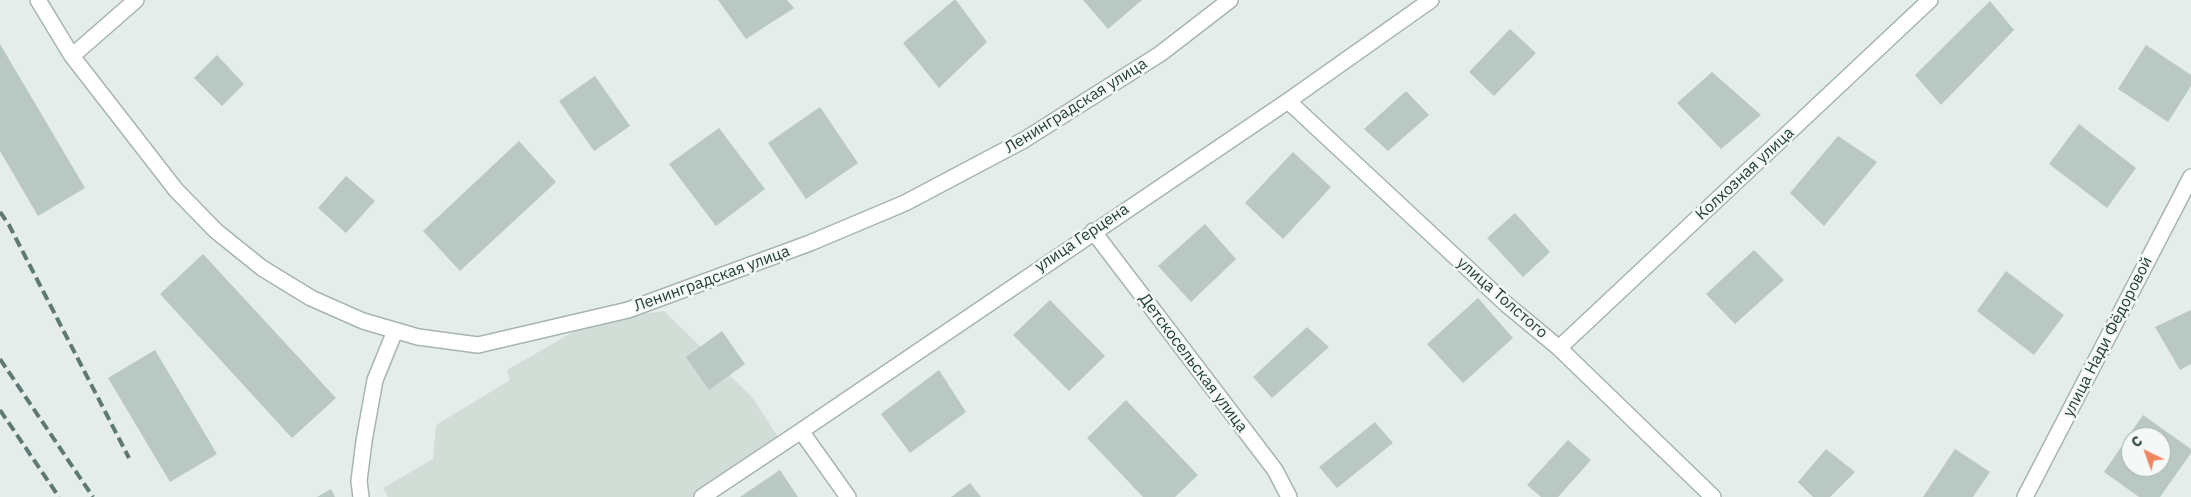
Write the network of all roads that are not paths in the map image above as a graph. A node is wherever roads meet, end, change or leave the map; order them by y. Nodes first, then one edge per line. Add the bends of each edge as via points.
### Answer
1 (38, 0) edge
2 (136, 0) edge
3 (1230, 0) edge
4 (1431, 0) edge
5 (1930, 0) edge
6 (72, 56) junction
7 (1288, 101) junction
8 (2191, 177) edge
9 (1093, 231) junction
10 (395, 330) junction
11 (1560, 348) junction
12 (801, 431) junction
13 (361, 497) edge
14 (702, 497) edge
15 (848, 497) edge
16 (1289, 497) edge
17 (1713, 497) edge
18 (2024, 497) edge

1 - 6 street, Ленинградская улица
2 - 6 street
3 - 10 street, Ленинградская улица via 1160,54 1024,140 905,203 810,243 628,310 478,345 418,338
4 - 7 street, улица Герцена
5 - 11 street, Колхозная улица
6 - 10 street, Ленинградская улица via 176,190 216,231 262,268 311,298 363,321
7 - 9 street, улица Герцена
7 - 11 street, улица Толстого via 1506,304
8 - 18 street, улица Нади Фёдоровой
9 - 12 street, улица Герцена
9 - 16 street, Детскосельская улица via 1275,470
10 - 13 street via 375,380 359,481
11 - 17 street, улица Толстого
12 - 14 street, улица Герцена
12 - 15 street

